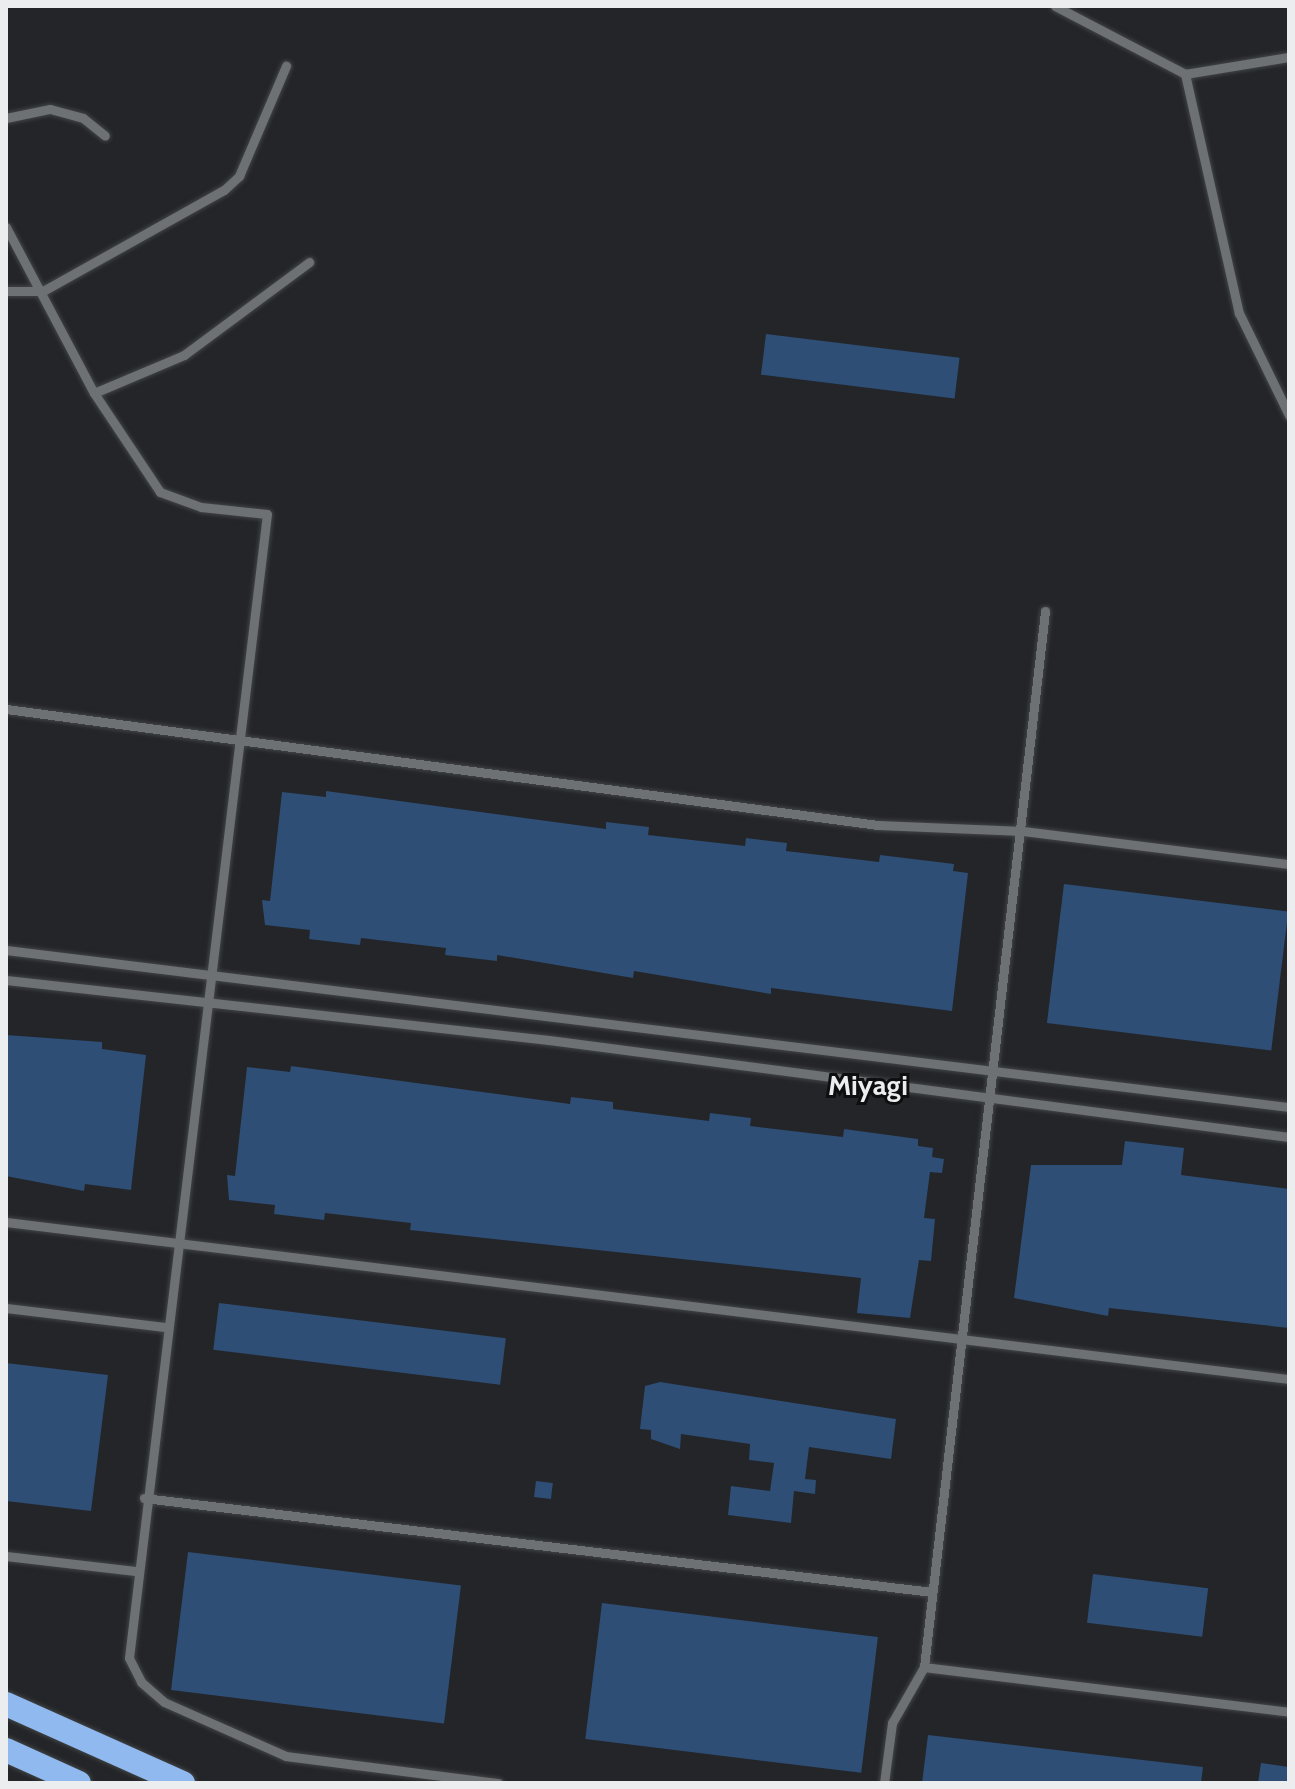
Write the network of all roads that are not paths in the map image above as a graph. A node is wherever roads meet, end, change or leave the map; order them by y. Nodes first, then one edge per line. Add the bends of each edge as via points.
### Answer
1 (1055, 6) edge
2 (1289, 57) edge
3 (286, 66) dead end
4 (1185, 74) junction
5 (6, 118) edge
6 (105, 136) dead end
7 (6, 227) edge
8 (309, 262) dead end
9 (6, 291) edge
10 (43, 291) junction
11 (94, 393) junction
12 (1289, 415) edge
13 (1045, 611) dead end
14 (6, 709) edge
15 (237, 736) junction
16 (1023, 831) junction
17 (1289, 864) edge
18 (6, 950) edge
19 (207, 974) junction
20 (6, 980) edge
21 (203, 1004) junction
22 (994, 1071) junction
23 (990, 1101) junction
24 (1289, 1107) edge
25 (1289, 1137) edge
26 (6, 1222) edge
27 (176, 1242) junction
28 (6, 1308) edge
29 (165, 1327) junction
30 (960, 1338) junction
31 (1289, 1379) edge
32 (144, 1498) junction
33 (6, 1556) edge
34 (135, 1571) junction
35 (932, 1592) junction
36 (924, 1667) junction
37 (6, 1704) edge
38 (1289, 1712) edge
39 (6, 1750) edge
40 (79, 1783) edge
41 (183, 1783) edge
42 (498, 1783) edge
43 (884, 1783) edge

1 - 4 lane
2 - 4 lane
3 - 10 lane via 239,176 224,190
4 - 12 lane via 1239,313
5 - 6 lane via 50,109 83,118
7 - 10 lane
8 - 11 lane via 184,355
9 - 10 lane
10 - 11 lane
11 - 15 lane via 160,492 201,507 267,514
13 - 16 lane
14 - 15 lane
15 - 16 lane via 878,825
15 - 19 lane
16 - 17 lane
16 - 22 lane
18 - 19 lane
19 - 21 lane
19 - 22 lane
20 - 21 lane
21 - 23 lane via 549,1040
21 - 27 lane
22 - 23 lane
22 - 24 lane
23 - 25 lane
23 - 30 lane
26 - 27 lane
27 - 29 lane
27 - 30 lane
28 - 29 lane
29 - 32 lane
30 - 31 lane
30 - 35 lane
32 - 34 lane
32 - 35 lane
33 - 34 lane
34 - 42 lane via 129,1658 141,1682 164,1702 286,1756
35 - 36 lane
36 - 38 lane
36 - 43 lane via 892,1723
37 - 41 highway
39 - 40 highway

